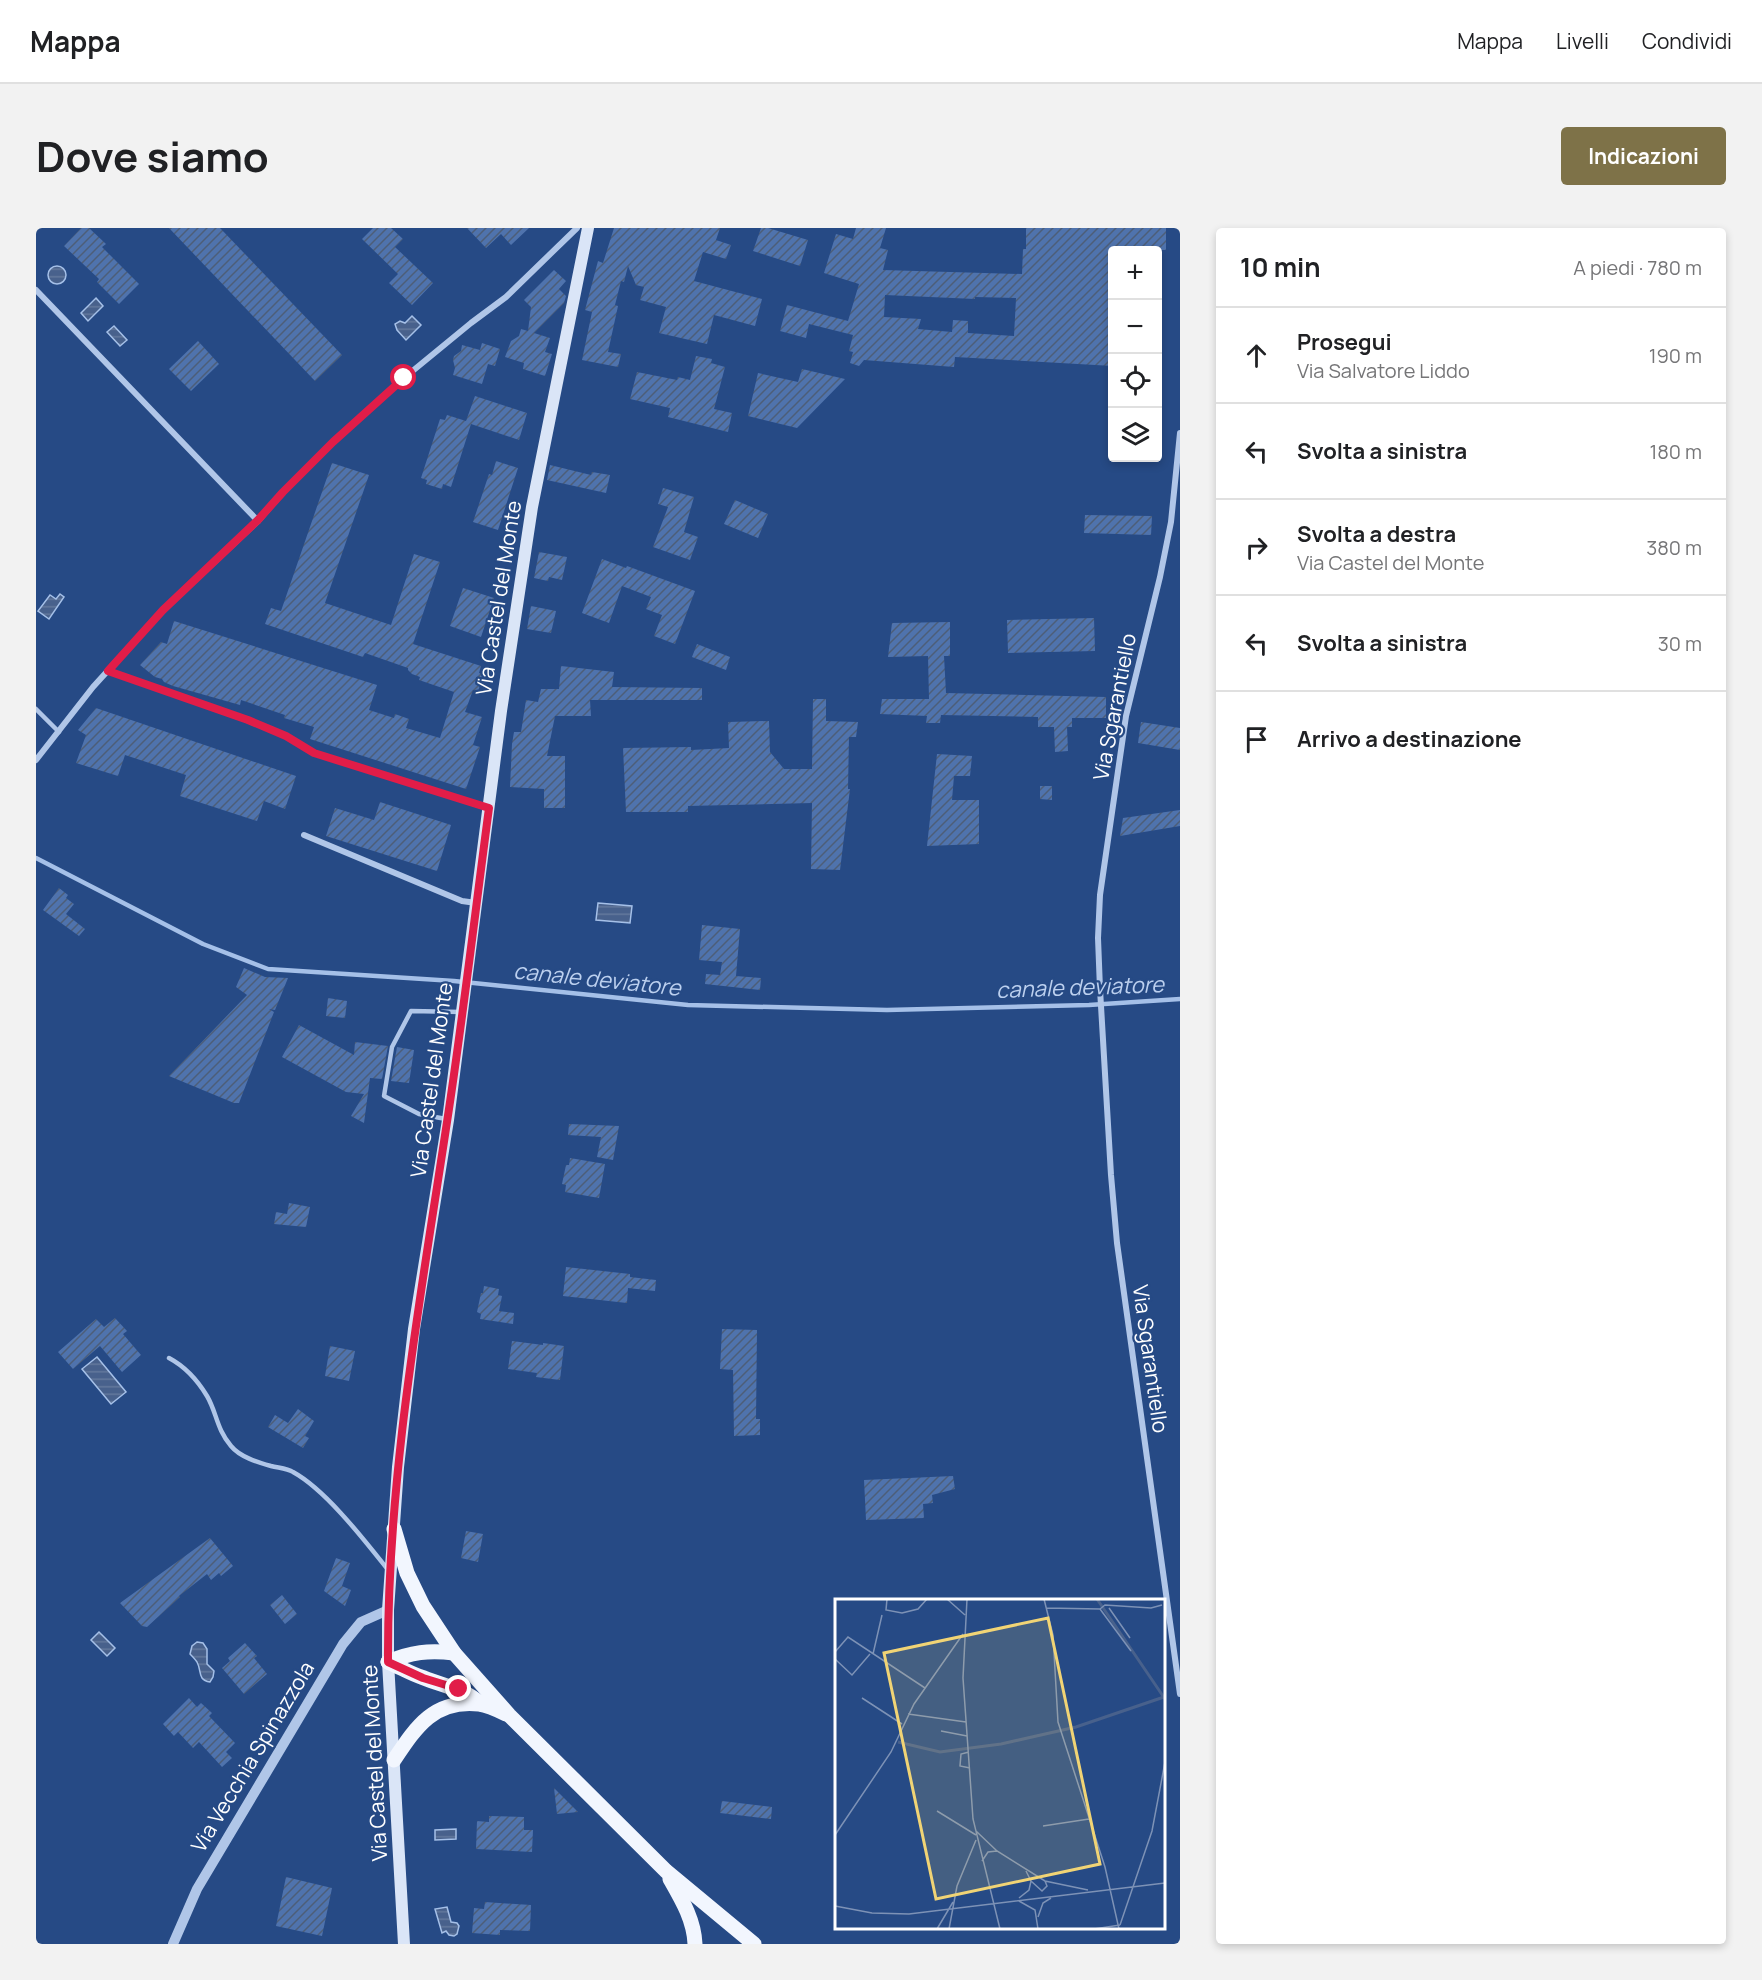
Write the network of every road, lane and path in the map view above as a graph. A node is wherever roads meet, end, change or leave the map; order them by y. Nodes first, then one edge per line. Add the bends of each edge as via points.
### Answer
1 (577, 228) edge
2 (588, 228) edge
3 (36, 290) edge
4 (1180, 433) edge
5 (258, 520) junction
6 (108, 671) junction
7 (36, 709) edge
8 (59, 732) junction
9 (36, 760) edge
10 (489, 808) junction
11 (304, 835) dead end
12 (476, 903) junction
13 (462, 1012) junction
14 (448, 1119) junction
15 (169, 1358) dead end
16 (393, 1529) junction
17 (390, 1573) junction
18 (1163, 1599) edge
19 (388, 1610) junction
20 (1165, 1611) edge
21 (1167, 1626) edge
22 (454, 1653) junction
23 (388, 1662) junction
24 (1180, 1694) edge
25 (481, 1704) junction
26 (509, 1715) junction
27 (394, 1760) junction
28 (666, 1871) junction
29 (173, 1944) edge
30 (404, 1944) edge
31 (695, 1944) edge
32 (754, 1944) edge

1 - 5 street via 506,297 404,378 333,442
2 - 10 main road, Via Castel del Monte via 532,507
3 - 5 street
4 - 18 street, Via Sgarantiello via 1171,522 1126,716 1102,872 1098,938 1117,1244
5 - 6 street via 163,610
6 - 8 street
6 - 10 street via 248,720 314,753
7 - 8 lane
8 - 9 street
10 - 12 main road, Via Castel del Monte
11 - 12 street via 462,901
12 - 13 main road, Via Castel del Monte
13 - 14 main road, Via Castel del Monte
13 - 14 lane via 411,1011 392,1047 384,1096 419,1114
14 - 16 main road, Via Castel del Monte via 414,1329
15 - 17 lane via 192,1376 208,1397 217,1425 233,1448 249,1458 291,1470 306,1481 349,1523
16 - 17 main road, Via Castel del Monte
16 - 22 main road via 423,1606
17 - 19 main road, Via Castel del Monte
19 - 23 main road, Via Castel del Monte
19 - 29 street, Via Vecchia Spinazzola via 361,1622 343,1644 197,1889
20 - 21 street, Via Sgarantiello
21 - 24 street, Via Sgarantiello
22 - 23 main road via 419,1651
22 - 26 main road
23 - 25 main road via 459,1689
23 - 27 main road, Via Castel del Monte
25 - 26 main road
25 - 27 main road via 446,1707 430,1715 416,1727
26 - 28 main road
27 - 30 main road, Via Castel del Monte
28 - 31 main road via 686,1907
28 - 32 main road

